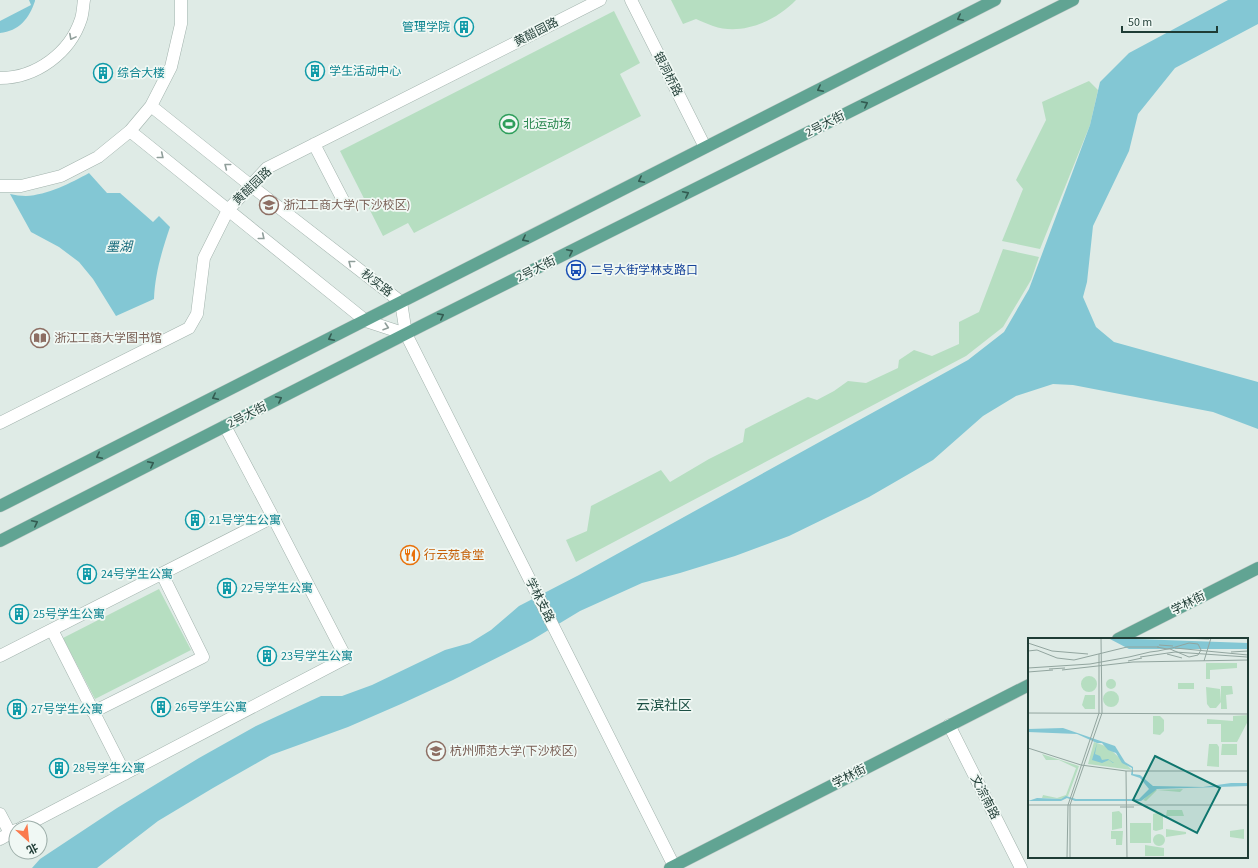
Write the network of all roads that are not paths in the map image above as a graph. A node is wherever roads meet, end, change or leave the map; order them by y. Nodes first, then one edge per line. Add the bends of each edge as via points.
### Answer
1 (84, 0) edge
2 (181, 0) edge
3 (600, 0) edge
4 (631, 0) edge
5 (995, 0) edge
6 (1073, 0) edge
7 (0, 78) edge
8 (151, 106) junction
9 (130, 131) junction
10 (314, 144) junction
11 (705, 147) junction
12 (250, 185) junction
13 (0, 186) edge
14 (344, 202) dead end
15 (228, 210) junction
16 (401, 302) junction
17 (366, 321) junction
18 (406, 334) junction
19 (0, 423) edge
20 (225, 426) junction
21 (0, 506) edge
22 (273, 516) junction
23 (0, 541) edge
24 (1258, 568) edge
25 (162, 574) junction
26 (52, 630) junction
27 (1120, 638) edge
28 (0, 656) edge
29 (1028, 686) edge
30 (93, 712) junction
31 (949, 725) junction
32 (125, 774) junction
33 (0, 814) edge
34 (37, 820) edge
35 (8, 827) edge
36 (672, 867) edge
37 (1021, 868) edge

1 -> 7 street via 81,18 70,42 51,61 28,73
2 - 8 street via 182,24 171,67
3 - 10 street, 黄醋园路
4 - 11 street, 银洞桥路
5 -> 11 main road
18 -> 6 main road, 2号大街
8 - 9 street
12 -> 8 street, 秋实路
9 - 13 street via 98,157 61,176 21,186
9 -> 15 street
10 - 12 street, 黄醋园路 via 267,168
10 - 14 street
11 -> 16 main road
12 - 15 street, 黄醋园路
16 -> 12 street, 秋实路
15 -> 17 street
15 - 19 street, 黄醋园路 via 204,258 197,314 189,328
16 - 17 main road
16 - 18 street, 秋实路
17 -> 18 street
17 -> 21 main road
20 -> 18 main road, 2号大街
18 - 36 street, 学林支路
20 - 22 street
23 -> 20 main road, 2号大街
22 - 25 street
22 - 32 street via 346,658
24 - 27 main road, 学林街
25 - 26 street
25 - 30 street via 203,657
26 - 28 street
26 - 30 street
29 - 31 main road, 学林街
30 - 32 street
31 - 36 main road, 学林街
31 - 37 street, 文淙南路
32 - 34 street
33 - 35 street

